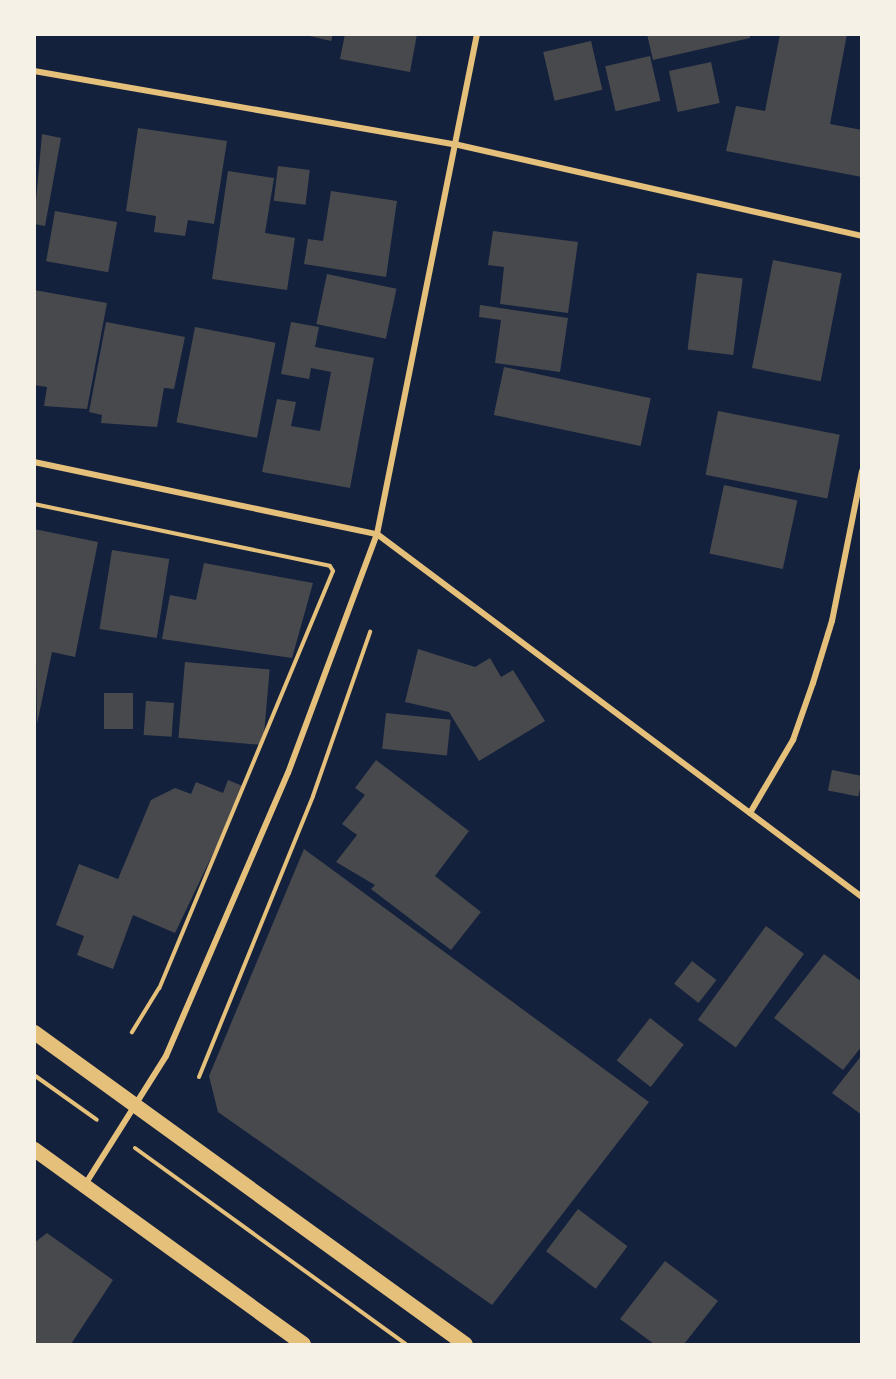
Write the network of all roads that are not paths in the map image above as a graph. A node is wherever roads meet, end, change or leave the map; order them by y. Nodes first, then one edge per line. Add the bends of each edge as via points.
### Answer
1 (477, 34) edge
2 (34, 71) edge
3 (454, 144) junction
4 (861, 236) edge
5 (34, 462) edge
6 (861, 471) edge
7 (377, 534) junction
8 (750, 813) junction
9 (861, 897) edge
10 (34, 1032) edge
11 (134, 1103) junction
12 (34, 1149) edge
13 (86, 1183) junction
14 (303, 1344) edge
15 (465, 1344) edge

1 - 3 street
2 - 3 street
3 - 4 street
3 - 7 street
5 - 7 street
6 - 8 street via 832,621 813,683 793,740
7 - 8 street
7 - 11 street via 265,828 166,1056
8 - 9 street
10 - 11 main road
11 - 13 street
11 - 15 main road
12 - 13 main road
13 - 14 main road

